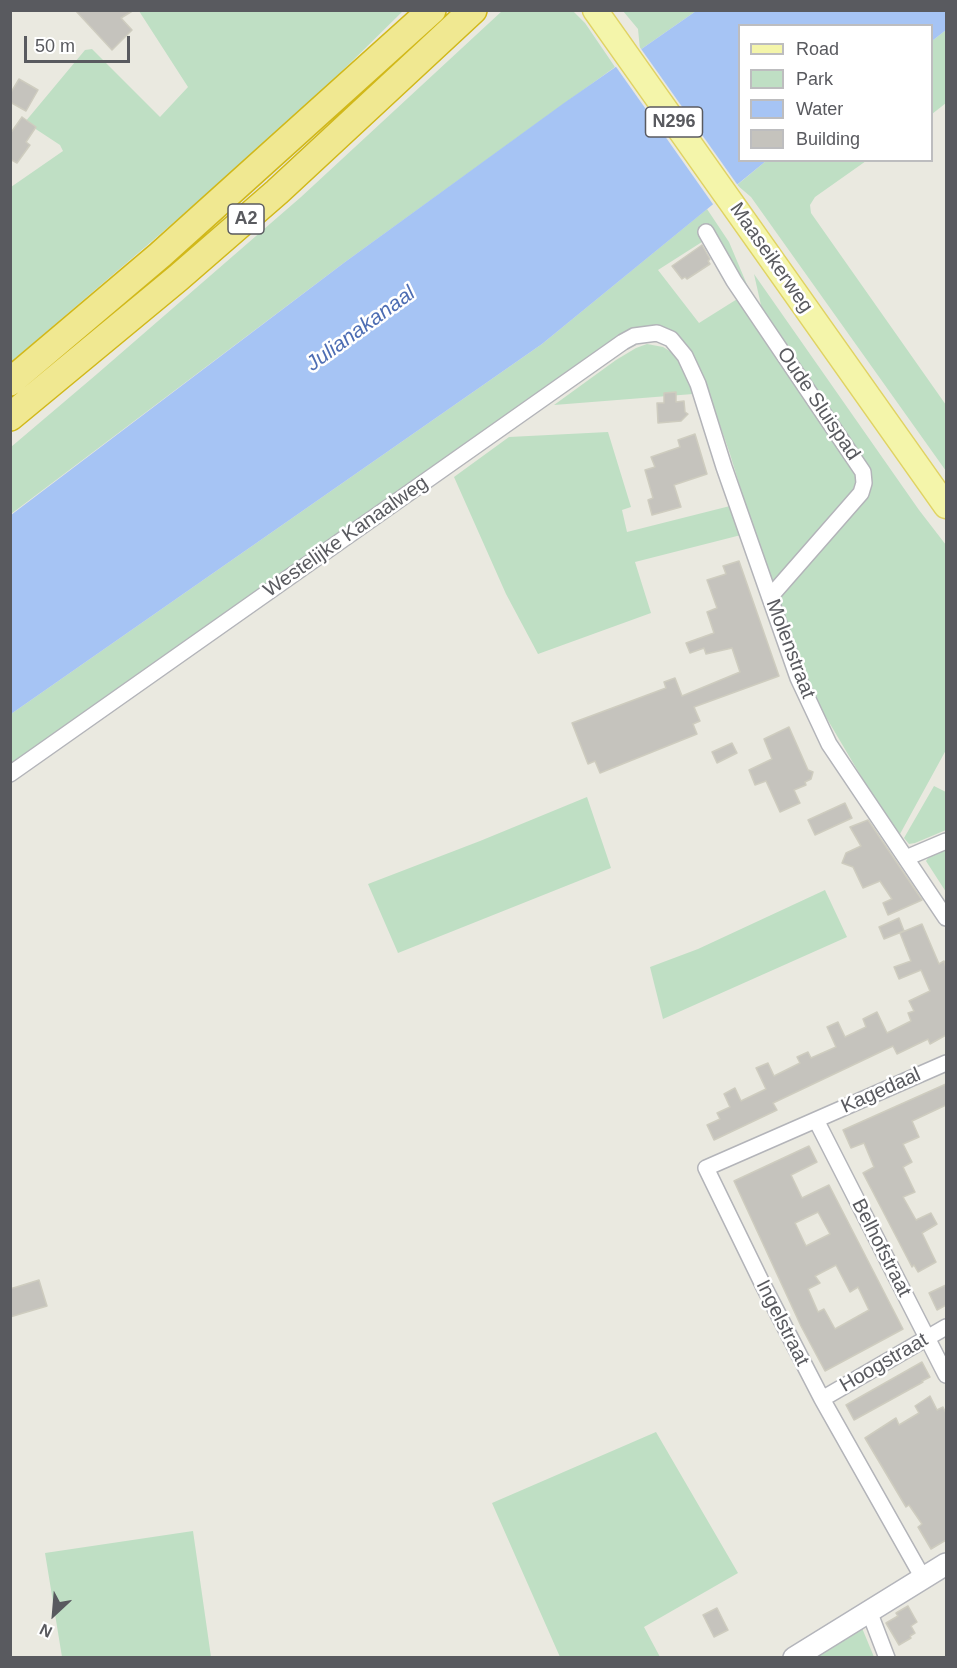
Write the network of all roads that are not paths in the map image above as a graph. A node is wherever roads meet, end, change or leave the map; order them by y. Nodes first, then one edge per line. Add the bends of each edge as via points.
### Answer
1 (432, 10) edge
2 (473, 10) edge
3 (599, 16) edge
4 (706, 232) dead end
5 (685, 356) joint
6 (10, 382) edge
7 (10, 417) edge
8 (946, 506) edge
9 (770, 597) junction
10 (10, 774) edge
11 (946, 841) edge
12 (906, 858) junction
13 (946, 918) edge
14 (946, 1063) edge
15 (816, 1120) junction
16 (946, 1327) edge
17 (927, 1337) junction
18 (946, 1375) edge
19 (822, 1399) junction
20 (946, 1564) edge
21 (923, 1578) junction
22 (869, 1611) junction
23 (794, 1658) edge
24 (887, 1658) edge

1 - 6 highway, A2 via 160,255
2 - 7 highway, A2 via 268,200
3 - 8 main road, Maaseikerweg / N296
4 - 9 street, Oude Sluispad via 863,472 861,493
5 - 9 street, Molenstraat
5 - 10 street, Westelijke Kanaalweg via 671,339 657,333 623,342
9 - 12 street, Molenstraat via 798,678 829,744
11 - 12 street
12 - 13 street, Molenstraat
14 - 15 street, Kagedaal
15 - 17 street, Belhofstraat
15 - 19 street, Ingelstraat via 706,1168
16 - 17 street, Hoogstraat
17 - 18 street, Belhofstraat
17 - 19 street, Hoogstraat
19 - 21 street, Ingelstraat
20 - 21 street
21 - 22 street
22 - 23 street
22 - 24 street

